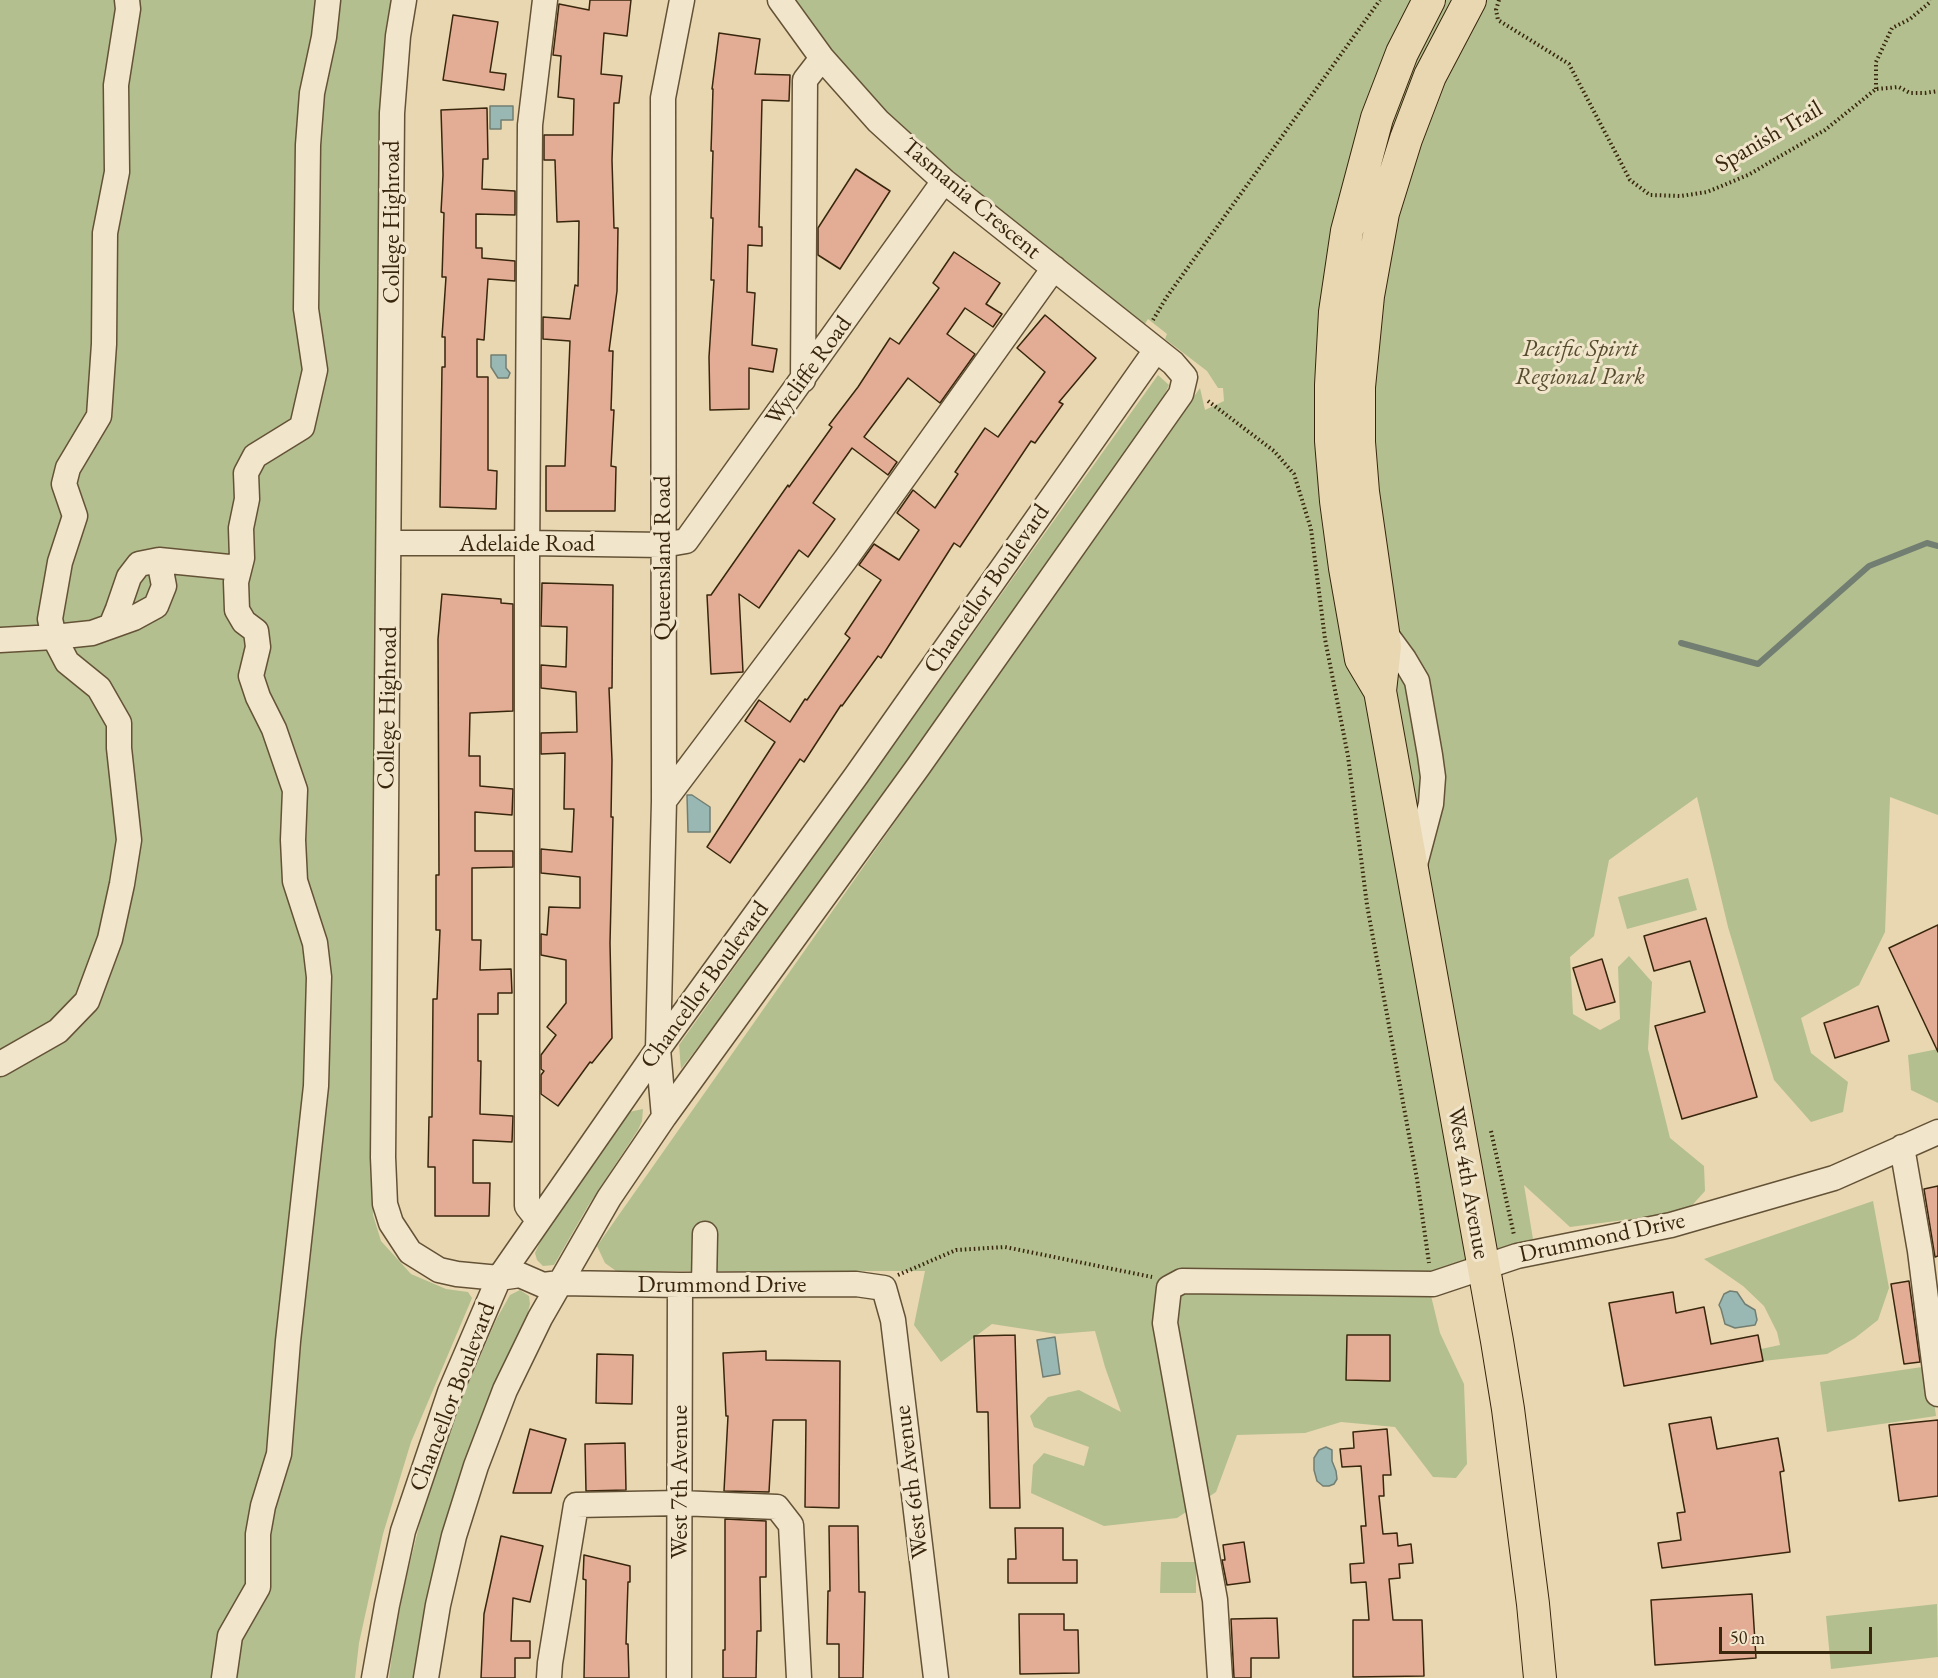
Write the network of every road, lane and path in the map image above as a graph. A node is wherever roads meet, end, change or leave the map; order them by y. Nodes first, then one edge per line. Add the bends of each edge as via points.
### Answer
1 (127, 0) edge
2 (328, 0) edge
3 (404, 0) edge
4 (545, 0) edge
5 (682, 0) edge
6 (780, 0) edge
7 (1380, 0) edge
8 (1429, 0) edge
9 (1470, 0) edge
10 (1499, 0) edge
11 (1930, 0) edge
12 (822, 58) junction
13 (1876, 89) junction
14 (1938, 91) edge
15 (944, 181) junction
16 (1054, 268) junction
17 (1156, 350) junction
18 (1185, 377) joint
19 (803, 380) junction
20 (1208, 401) dead end
21 (390, 543) junction
22 (528, 543) junction
23 (663, 545) junction
24 (159, 560) junction
25 (240, 565) junction
26 (111, 626) junction
27 (1382, 629) junction
28 (54, 637) junction
29 (0, 640) edge
30 (1380, 691) junction
31 (664, 801) junction
32 (1413, 873) junction
33 (658, 1049) junction
34 (0, 1064) edge
35 (664, 1117) junction
36 (1491, 1131) dead end
37 (1938, 1132) edge
38 (1902, 1147) junction
39 (538, 1220) junction
40 (705, 1234) dead end
41 (1514, 1235) dead end
42 (1430, 1267) dead end
43 (1484, 1267) junction
44 (499, 1278) junction
45 (1182, 1281) junction
46 (560, 1283) junction
47 (680, 1285) junction
48 (704, 1285) junction
49 (884, 1288) junction
50 (1938, 1394) edge
51 (680, 1503) junction
52 (224, 1678) edge
53 (374, 1678) edge
54 (426, 1678) edge
55 (549, 1678) edge
56 (679, 1678) edge
57 (799, 1678) edge
58 (936, 1678) edge
59 (1220, 1678) edge
60 (1540, 1678) edge

1 - 28 street via 116,85 117,172 105,233 99,416 68,468 64,484 75,516 60,562 50,619
2 - 25 street via 312,93 308,145 306,309 315,370 302,428 255,456 246,473
3 - 21 street, College Highroad via 392,113
4 - 22 street via 530,125
5 - 23 street, Queensland Road via 663,98
6 - 12 street, Tasmania Crescent
7 - 17 path via 1166,297 1150,326
8 - 30 main road via 1402,53 1377,118 1347,231 1335,312 1331,441 1336,501 1361,659
9 - 27 main road via 1431,76 1406,140 1383,213 1368,296 1359,387 1359,442
10 - 13 path, Spanish Trail via 1498,20 1569,64 1630,180 1650,195 1707,192 1748,175 1825,130
11 - 13 path via 1910,19 1892,28 1876,62
12 - 15 street, Tasmania Crescent via 878,121
12 - 19 street via 805,80
13 - 14 path
15 - 16 street, Tasmania Crescent
15 - 19 street, Wycliffe Road
16 - 17 street, Tasmania Crescent
16 - 31 street via 845,560
17 - 18 street, Tasmania Crescent
17 - 33 street, Chancellor Boulevard
18 - 35 street, Chancellor Boulevard via 1180,394 932,748
19 - 23 street, Wycliffe Road via 686,541
20 - 42 path via 1274,451 1294,474 1311,529 1325,639 1348,756 1367,905
21 - 22 street, Adelaide Road
21 - 44 street, College Highroad via 385,1204 400,1239 423,1262 457,1274
22 - 23 street, Adelaide Road
22 - 39 street via 526,1206
23 - 31 street, Queensland Road
24 - 25 street
24 - 26 street via 139,564 129,577
24 - 26 street via 164,586 156,606
25 - 52 street via 237,610 256,631 258,647 251,676 295,790 295,881 315,943 319,978 316,1086 279,1454 258,1534 258,1587 230,1636
26 - 28 street via 92,633
27 - 30 main road via 1385,646
27 - 32 street via 1417,681 1430,754 1431,804
28 - 29 street
28 - 34 street via 67,662 99,688 119,723 129,840 110,939 87,1001 58,1031
30 - 32 main road, West 4th Avenue
31 - 33 street, Queensland Road
32 - 43 main road, West 4th Avenue
33 - 35 street, Queensland Road
33 - 39 street, Chancellor Boulevard
35 - 46 street, Chancellor Boulevard via 609,1198
36 - 41 path
37 - 38 street, Drummond Drive
38 - 43 street, Drummond Drive via 1834,1178 1671,1225 1517,1256
38 - 50 street
39 - 44 street, Chancellor Boulevard
40 - 48 street
43 - 45 street, Drummond Drive via 1433,1284
43 - 60 main road, West 4th Avenue via 1508,1409
44 - 46 street, College Highroad via 520,1275 543,1285
44 - 53 street, Chancellor Boulevard via 450,1392 407,1520
45 - 49 path via 1005,1247 956,1250 898,1275
45 - 59 street via 1169,1288 1165,1323 1215,1600
46 - 47 street, Drummond Drive
46 - 54 street, Chancellor Boulevard via 505,1390 476,1466 443,1582
47 - 48 street, Drummond Drive
47 - 51 street, West 7th Avenue
48 - 49 street, Drummond Drive via 856,1284
49 - 58 street, West 6th Avenue via 893,1320
51 - 55 street via 576,1505
51 - 56 street, West 7th Avenue
51 - 57 street via 777,1507 791,1525

